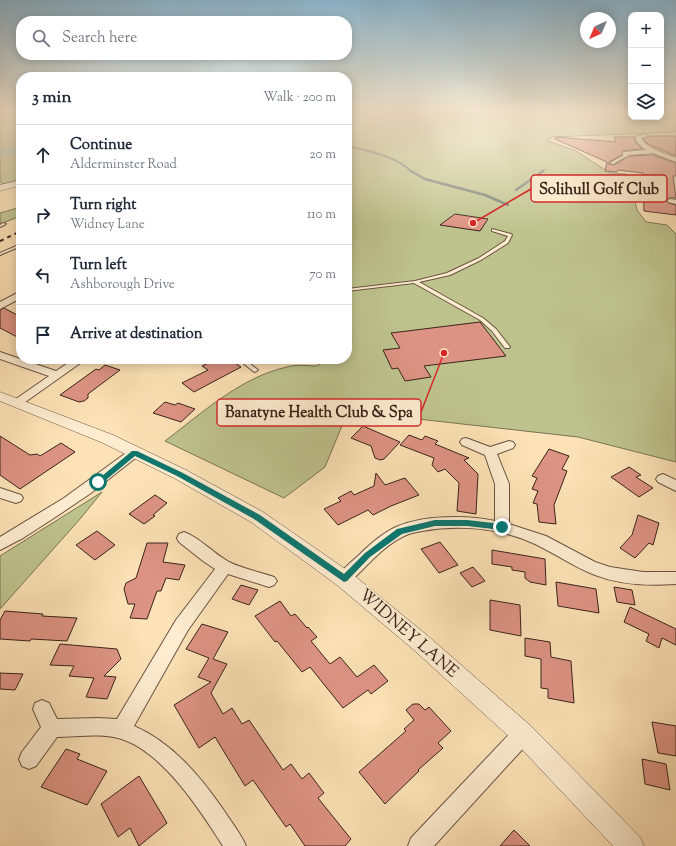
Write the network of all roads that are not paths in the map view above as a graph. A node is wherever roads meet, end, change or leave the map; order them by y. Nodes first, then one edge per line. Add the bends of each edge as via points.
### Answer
1 (616, 150) dead end
2 (652, 151) joint
3 (625, 154) junction
4 (673, 157) edge
5 (676, 160) edge
6 (612, 163) dead end
7 (16, 183) edge
8 (0, 188) edge
9 (493, 230) dead end
10 (16, 247) edge
11 (0, 254) edge
12 (415, 282) junction
13 (352, 289) edge
14 (16, 297) edge
15 (0, 306) edge
16 (507, 347) dead end
17 (0, 356) edge
18 (16, 361) edge
19 (24, 364) edge
20 (74, 364) edge
21 (247, 364) edge
22 (255, 370) dead end
23 (57, 375) junction
24 (0, 396) edge
25 (17, 403) junction
26 (466, 442) dead end
27 (509, 445) dead end
28 (490, 452) junction
29 (134, 453) junction
30 (663, 479) dead end
31 (676, 486) edge
32 (0, 493) edge
33 (16, 498) dead end
34 (502, 527) junction
35 (184, 538) dead end
36 (0, 544) edge
37 (225, 567) junction
38 (676, 578) edge
39 (344, 579) junction
40 (269, 581) dead end
41 (42, 709) dead end
42 (52, 728) junction
43 (121, 730) junction
44 (523, 734) junction
45 (29, 759) dead end
46 (235, 846) edge
47 (419, 846) edge
48 (630, 846) edge

1 - 3 street
2 - 3 street
2 - 4 street
3 - 6 lane
4 - 5 street
7 - 8 street
9 - 12 lane via 510,235 508,242 448,274
10 - 11 lane
12 - 13 lane
12 - 16 lane via 490,325
14 - 15 street
17 - 18 street
19 - 23 street
20 - 23 street
21 - 22 lane
23 - 25 street
24 - 25 street, WIDNEY LANE
25 - 29 street, WIDNEY LANE via 108,439
26 - 28 street
27 - 28 street
28 - 34 street via 502,484
29 - 36 street via 98,482
29 - 39 street, WIDNEY LANE via 180,474 257,517
30 - 31 street
32 - 33 street
34 - 38 street via 533,537 592,567 627,577
34 - 39 street via 435,523 400,531 368,555
35 - 37 street via 208,558
37 - 40 street
37 - 43 street via 182,625
39 - 44 street, WIDNEY LANE via 421,643
41 - 42 street
42 - 43 street
42 - 45 street
43 - 46 street via 144,739 180,770
44 - 47 street
44 - 48 street, WIDNEY LANE

